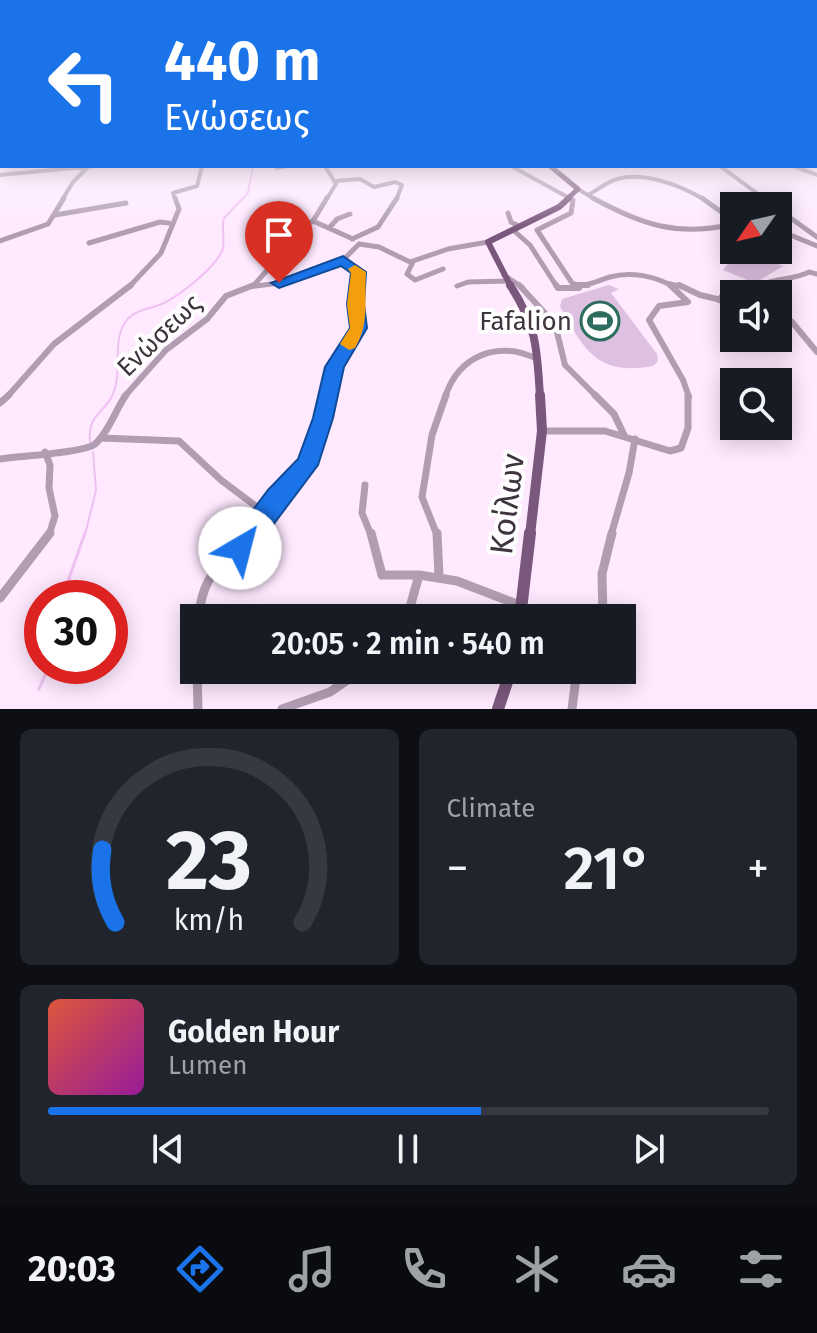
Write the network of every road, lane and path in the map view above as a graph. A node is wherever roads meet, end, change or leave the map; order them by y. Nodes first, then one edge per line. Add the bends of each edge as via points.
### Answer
1 (13, 168) edge
2 (72, 168) edge
3 (88, 168) edge
4 (202, 168) edge
5 (326, 168) edge
6 (515, 168) edge
7 (552, 168) edge
8 (723, 168) edge
9 (0, 175) edge
10 (9, 175) junction
11 (335, 181) junction
12 (578, 189) junction
13 (755, 192) edge
14 (588, 195) junction
15 (571, 197) junction
16 (126, 203) dead end
17 (720, 209) edge
18 (508, 213) dead end
19 (350, 214) dead end
20 (55, 215) junction
21 (792, 219) edge
22 (313, 221) junction
23 (169, 223) junction
24 (330, 227) junction
25 (720, 227) edge
26 (516, 228) junction
27 (255, 231) dead end
28 (792, 236) edge
29 (817, 237) edge
30 (352, 239) junction
31 (281, 240) junction
32 (0, 241) edge
33 (488, 242) junction
34 (89, 243) dead end
35 (359, 244) junction
36 (817, 246) edge
37 (343, 260) junction
38 (413, 262) junction
39 (443, 269) dead end
40 (817, 274) edge
41 (506, 278) junction
42 (666, 283) junction
43 (254, 285) junction
44 (457, 286) dead end
45 (582, 287) junction
46 (719, 300) joint
47 (792, 322) edge
48 (817, 352) edge
49 (537, 359) junction
50 (0, 403) edge
51 (542, 431) junction
52 (624, 435) junction
53 (101, 438) junction
54 (635, 439) junction
55 (45, 452) junction
56 (0, 459) edge
57 (365, 485) dead end
58 (265, 513) junction
59 (419, 575) junction
60 (436, 576) junction
61 (0, 598) edge
62 (201, 604) edge
63 (411, 604) edge
64 (502, 604) edge
65 (522, 604) edge
66 (603, 604) edge
67 (197, 684) edge
68 (342, 684) edge
69 (506, 684) edge
70 (575, 684) edge
71 (198, 709) edge
72 (282, 709) edge
73 (498, 709) edge
74 (572, 709) edge

1 - 10 street
2 - 10 street
3 - 20 street via 73,182
4 - 23 street via 197,186 173,193 179,209
5 - 11 street
6 - 15 street
7 - 12 main road
8 - 13 street
9 - 10 street
11 - 22 street
11 - 30 street via 402,185 386,221 364,238
12 - 14 street
12 - 15 main road
14 - 17 street via 619,178 662,183
14 - 25 street via 667,228 701,232
15 - 26 main road
15 - 45 street via 571,213 537,230 569,279
16 - 20 street
18 - 26 street
19 - 24 street
20 - 32 street via 46,226
21 - 29 street
22 - 24 street
22 - 31 street
23 - 34 street
23 - 50 street via 162,251 129,287 45,354
24 - 30 street
26 - 33 main road
26 - 45 street via 558,288
27 - 31 street via 270,231
28 - 36 street
30 - 35 street
31 - 43 street via 276,260
33 - 38 street
33 - 41 main road
35 - 37 street, Ενώσεως
35 - 38 street
37 - 43 street, Ενώσεως via 272,285
37 - 58 street via 359,272 357,333 334,367 307,465
38 - 39 street via 407,274 412,279
40 - 46 street via 774,279 754,289 730,287
41 - 44 street
41 - 49 main road via 530,318
41 - 52 street via 525,289 552,320 569,371 614,414
42 - 45 street via 647,276 617,276
42 - 46 street
42 - 54 street, Κοίλων via 688,302 659,306 649,320 676,363 691,402 683,445 670,451
43 - 53 street, Ενώσεως via 226,296 207,319 166,350 120,402
47 - 48 street
49 - 51 main road
49 - 60 street via 521,351 489,350 462,368 447,391 432,435 422,497 437,533
51 - 52 street, Κοίλων
51 - 65 main road, Κοίλων
52 - 54 street, Κοίλων
53 - 55 street via 80,451
53 - 58 street via 179,441
54 - 66 street via 628,487 602,575
55 - 56 street
55 - 61 street via 52,469 54,524
57 - 59 street via 362,513 382,575
58 - 62 street via 248,539 205,583
59 - 60 street
59 - 63 street
60 - 64 street
67 - 71 street
68 - 72 street
69 - 73 main road
70 - 74 street

